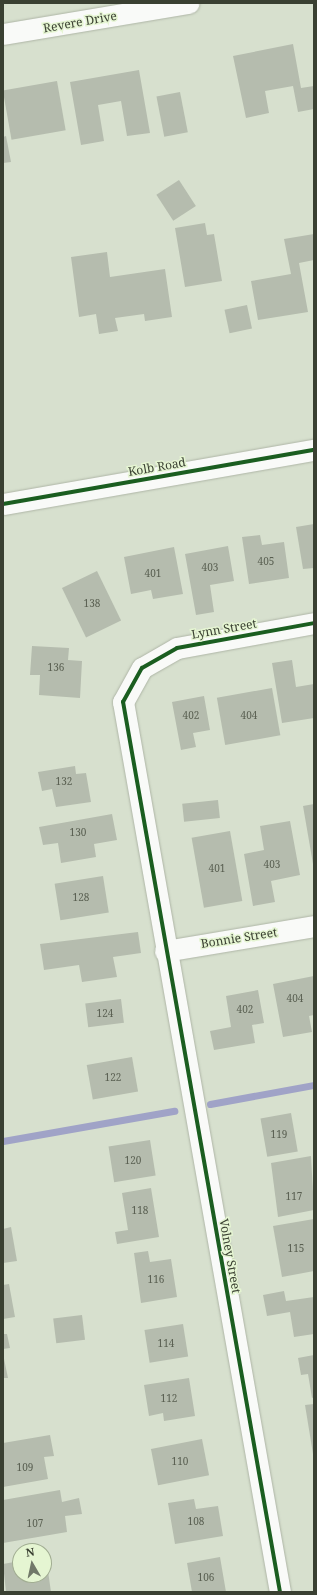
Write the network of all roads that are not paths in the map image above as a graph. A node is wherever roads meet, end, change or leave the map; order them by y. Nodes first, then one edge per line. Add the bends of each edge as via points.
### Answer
1 (188, 3) edge
2 (3, 34) edge
3 (314, 450) edge
4 (3, 504) edge
5 (314, 623) edge
6 (142, 668) joint
7 (314, 926) edge
8 (165, 951) junction
9 (280, 1592) edge

1 - 2 street, Revere Drive
3 - 4 street, Kolb Road
5 - 6 street, Lynn Street via 198,642 178,648
6 - 8 street, Volney Street via 123,702 124,722
7 - 8 street, Bonnie Street
8 - 9 street, Volney Street

